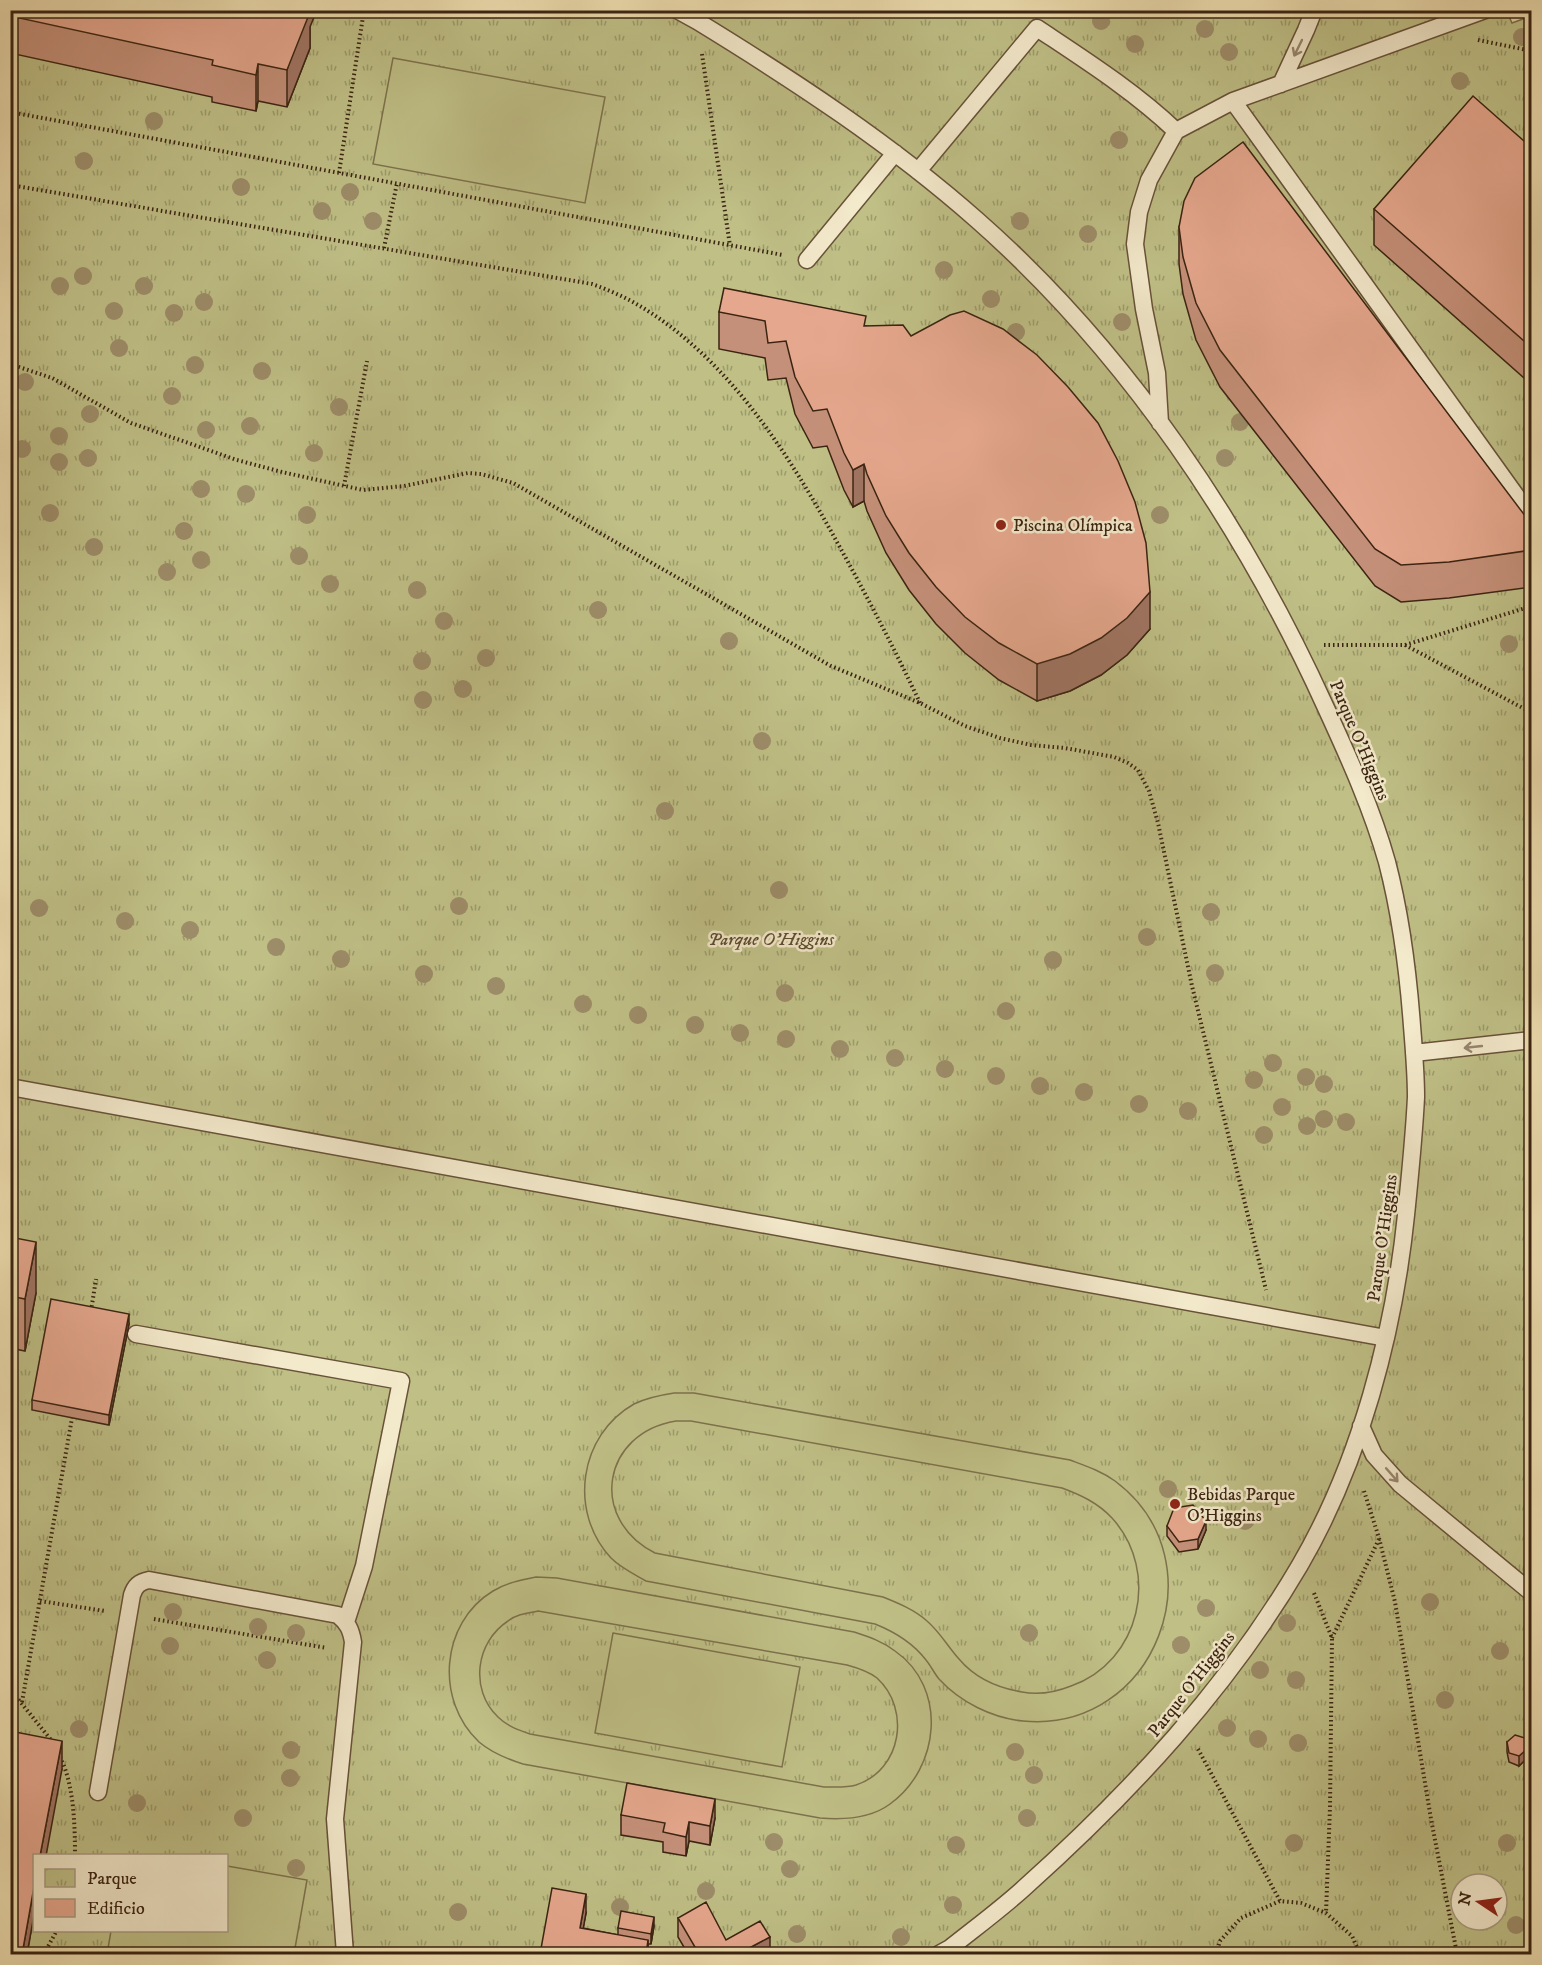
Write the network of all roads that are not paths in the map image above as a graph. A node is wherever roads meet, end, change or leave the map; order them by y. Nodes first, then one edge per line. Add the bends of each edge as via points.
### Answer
1 (676, 10) edge
2 (1314, 10) edge
3 (1485, 10) edge
4 (1281, 84) junction
5 (1233, 101) junction
6 (1176, 131) junction
7 (895, 153) junction
8 (918, 171) junction
9 (807, 260) road end
10 (1160, 424) junction
11 (1532, 518) edge
12 (1532, 1040) edge
13 (1414, 1053) junction
14 (10, 1088) edge
15 (136, 1334) dead end
16 (1386, 1338) junction
17 (1361, 1426) junction
18 (1532, 1593) edge
19 (346, 1622) junction
20 (98, 1792) dead end
21 (345, 1954) edge
22 (939, 1954) edge

1 - 7 lane, Parque O'Higgins via 819,97
2 -> 4 lane
3 - 4 lane
4 - 5 lane
5 - 6 lane
5 - 11 lane
6 - 8 lane via 1110,76 1037,28
6 - 10 lane via 1149,180 1135,244 1157,373
7 - 8 lane, Parque O'Higgins
7 - 9 lane
8 - 10 lane, Parque O'Higgins via 1035,275 1132,384
10 - 13 lane, Parque O'Higgins via 1230,523 1297,644 1370,811 1399,918
12 -> 13 lane
13 - 16 lane, Parque O'Higgins via 1416,1092 1410,1181
14 - 16 lane
15 - 19 lane via 400,1380 364,1566
16 - 17 lane, Parque O'Higgins
17 -> 18 lane via 1374,1455 1400,1484
17 - 22 lane, Parque O'Higgins via 1353,1454 1302,1562 1206,1700 1142,1774 1022,1891
19 - 20 lane via 327,1612 149,1580 138,1583
19 - 21 lane via 352,1632 352,1652 335,1819

